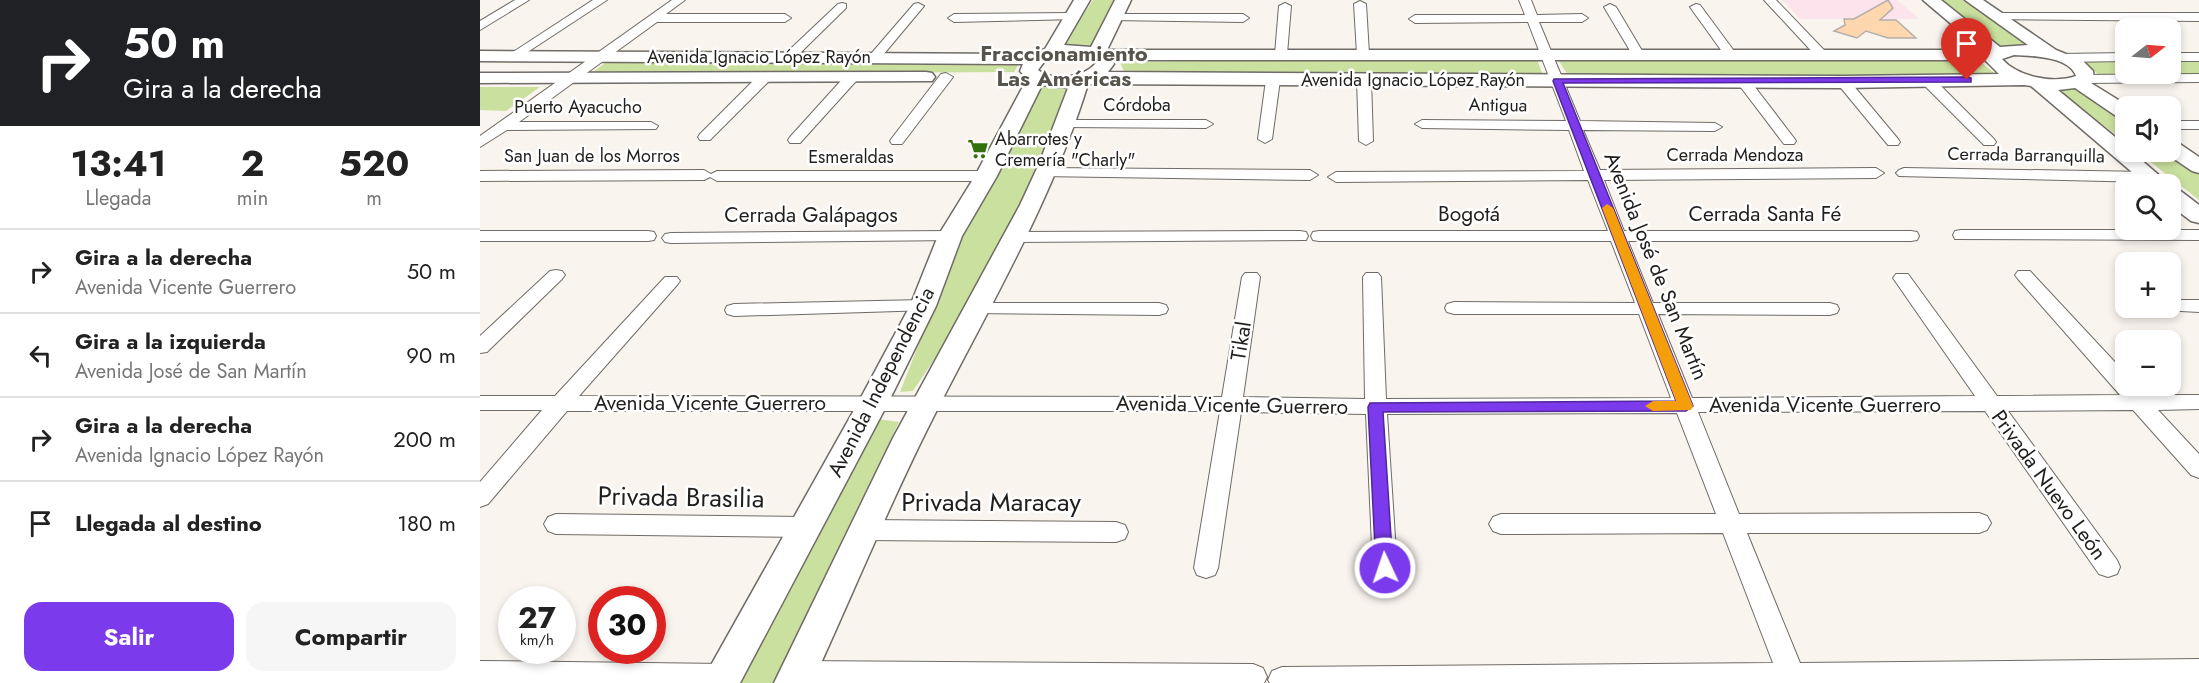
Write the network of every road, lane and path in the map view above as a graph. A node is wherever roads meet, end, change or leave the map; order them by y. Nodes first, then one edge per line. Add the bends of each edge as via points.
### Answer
1 (524, 0) edge
2 (602, 0) edge
3 (679, 0) edge
4 (1082, 0) edge
5 (1123, 0) edge
6 (1770, 0) edge
7 (1931, 0) edge
8 (1973, 0) edge
9 (1360, 4) dead end
10 (842, 6) dead end
11 (918, 6) dead end
12 (1285, 6) dead end
13 (1610, 7) dead end
14 (1696, 8) dead end
15 (1529, 9) edge
16 (1072, 17) junction
17 (1997, 17) junction
18 (2199, 17) edge
19 (655, 18) junction
20 (785, 18) dead end
21 (954, 18) dead end
22 (1115, 18) junction
23 (1243, 18) dead end
24 (1582, 18) dead end
25 (1415, 19) dead end
26 (480, 26) edge
27 (1820, 53) junction
28 (1098, 54) junction
29 (1281, 54) junction
30 (1363, 54) junction
31 (1547, 54) junction
32 (1638, 54) junction
33 (1730, 54) junction
34 (1996, 54) junction
35 (480, 56) edge
36 (513, 56) junction
37 (2058, 56) junction
38 (601, 57) junction
39 (788, 57) junction
40 (2115, 57) edge
41 (2181, 57) edge
42 (2199, 57) edge
43 (874, 58) junction
44 (1040, 67) junction
45 (765, 77) junction
46 (852, 77) junction
47 (945, 77) junction
48 (968, 77) dead end
49 (1000, 77) dead end
50 (480, 78) edge
51 (573, 78) junction
52 (1084, 78) junction
53 (2199, 78) edge
54 (1273, 80) junction
55 (1364, 80) junction
56 (1557, 81) junction
57 (1743, 81) junction
58 (1929, 81) junction
59 (2032, 81) junction
60 (2082, 81) junction
61 (1843, 82) junction
62 (2115, 106) edge
63 (1067, 124) junction
64 (1206, 124) dead end
65 (1422, 124) dead end
66 (1575, 125) junction
67 (2181, 125) edge
68 (2199, 125) edge
69 (504, 126) junction
70 (651, 126) dead end
71 (1715, 127) dead end
72 (705, 137) dead end
73 (1265, 139) dead end
74 (795, 140) dead end
75 (897, 141) dead end
76 (1366, 141) dead end
77 (1789, 141) dead end
78 (1893, 142) dead end
79 (1989, 142) dead end
80 (480, 143) edge
81 (2181, 154) edge
82 (2199, 167) edge
83 (1045, 173) junction
84 (1876, 173) dead end
85 (1904, 173) dead end
86 (2145, 174) edge
87 (1310, 175) dead end
88 (1594, 175) junction
89 (480, 176) edge
90 (711, 176) joint
91 (986, 176) junction
92 (1336, 177) dead end
93 (2115, 180) edge
94 (2181, 202) edge
95 (2199, 216) edge
96 (1961, 235) dead end
97 (2199, 235) edge
98 (480, 236) edge
99 (648, 236) dead end
100 (950, 236) junction
101 (1300, 236) dead end
102 (1319, 236) dead end
103 (1618, 236) junction
104 (1911, 236) dead end
105 (1017, 237) junction
106 (671, 238) dead end
107 (556, 275) dead end
108 (2024, 275) dead end
109 (1251, 277) dead end
110 (1372, 277) dead end
111 (1902, 278) dead end
112 (671, 281) dead end
113 (923, 306) junction
114 (2181, 306) edge
115 (2199, 306) edge
116 (1454, 308) dead end
117 (1647, 308) junction
118 (979, 309) junction
119 (1159, 309) dead end
120 (1830, 309) dead end
121 (734, 310) dead end
122 (480, 347) edge
123 (2137, 401) junction
124 (2199, 402) edge
125 (561, 403) junction
126 (873, 403) junction
127 (480, 404) edge
128 (926, 404) junction
129 (1230, 404) junction
130 (1990, 404) junction
131 (1686, 406) junction
132 (1376, 407) junction
133 (2199, 469) edge
134 (480, 498) edge
135 (1979, 523) dead end
136 (556, 524) dead end
137 (1501, 524) dead end
138 (1732, 524) junction
139 (806, 527) junction
140 (866, 530) junction
141 (1116, 532) dead end
142 (2108, 567) dead end
143 (1206, 568) dead end
144 (1385, 568) dead end
145 (2199, 672) edge
146 (480, 674) edge
147 (1253, 677) dead end
148 (795, 678) edge
149 (1793, 679) edge
150 (722, 680) edge
151 (1281, 680) dead end

1 - 26 street
2 - 36 street
3 - 19 street
4 - 16 street, Avenida Independencia
5 - 22 street
6 - 27 street
7 - 34 street
8 - 17 street
9 - 30 street
10 - 39 street
11 - 43 street
12 - 29 street
13 - 32 street
14 - 33 street
15 - 24 street
15 - 25 street
15 - 31 street, Avenida José de San Martín
16 - 21 street
16 - 44 street, Avenida Independencia
17 - 18 street
17 - 37 street
19 - 20 street
19 - 38 street
22 - 23 street
22 - 28 street
27 - 33 street, Avenida Ignacio López Rayón
27 - 34 street, Avenida Ignacio López Rayón
28 - 29 street, Avenida Ignacio López Rayón
28 - 44 street, Avenida Ignacio López Rayón via 1076,50
28 - 52 street via 1104,59 1102,69
29 - 30 street, Avenida Ignacio López Rayón
30 - 31 street, Avenida Ignacio López Rayón
31 - 32 street, Avenida Ignacio López Rayón
31 - 56 street, Avenida José de San Martín
32 - 33 street, Avenida Ignacio López Rayón
34 - 37 street, Avenida Ignacio López Rayón via 2027,50
34 - 59 street via 1996,64
35 - 36 street, Avenida Ignacio López Rayón
36 - 38 street, Avenida Ignacio López Rayón
37 - 40 street
37 - 60 street via 2079,66 2086,75
38 - 39 street, Avenida Ignacio López Rayón
38 - 51 street
39 - 43 street, Avenida Ignacio López Rayón
41 - 42 street
43 - 44 street, Avenida Ignacio López Rayón
44 - 49 street
44 - 52 street, Avenida Ignacio López Rayón via 1057,82
44 - 91 street, Avenida Independencia
45 - 46 street, Avenida Ignacio López Rayón
45 - 51 street, Avenida Ignacio López Rayón
45 - 72 street
46 - 47 street, Avenida Ignacio López Rayón
46 - 74 street
47 - 48 street, Avenida Ignacio López Rayón
47 - 75 street
50 - 51 street, Avenida Ignacio López Rayón
51 - 69 street
52 - 54 street, Avenida Ignacio López Rayón
52 - 63 street
53 - 60 street
54 - 55 street, Avenida Ignacio López Rayón
54 - 73 street
55 - 56 street, Avenida Ignacio López Rayón
55 - 76 street
56 - 57 street, Avenida Ignacio López Rayón
56 - 66 street, Avenida José de San Martín
57 - 61 street, Avenida Ignacio López Rayón
57 - 77 street
58 - 59 street, Avenida Ignacio López Rayón
58 - 61 street, Avenida Ignacio López Rayón
58 - 79 street
59 - 60 street, Avenida Ignacio López Rayón
59 - 86 street
60 - 62 street
61 - 78 street
63 - 64 street, Córdoba
63 - 83 street
65 - 66 street, Antigua
66 - 71 street, Antigua
66 - 88 street, Avenida José de San Martín
67 - 68 street
69 - 70 street, Puerto Ayacucho
69 - 80 street
81 - 82 street
83 - 87 street
83 - 105 street
84 - 88 street, Cerrada Mendoza
85 - 93 street, Cerrada Barranquilla
88 - 92 street, Cerrada Mendoza
88 - 103 street, Avenida José de San Martín
89 - 90 street, San Juan de los Morros
90 - 91 street, Esmeraldas
91 - 100 street, Avenida Independencia
94 - 95 street
96 - 97 street
98 - 99 street
100 - 106 street, Cerrada Galápagos
100 - 113 street, Avenida Independencia
101 - 105 street
102 - 103 street, Bogotá
103 - 104 street, Cerrada Santa Fé
103 - 117 street, Avenida José de San Martín
105 - 118 street
107 - 122 street
108 - 123 street
109 - 129 street, Tikal
110 - 132 street
111 - 130 street, Privada Nuevo León
112 - 125 street
113 - 121 street
113 - 126 street, Avenida Independencia
114 - 115 street
116 - 117 street
117 - 120 street
117 - 131 street, Avenida José de San Martín
118 - 119 street
118 - 128 street
123 - 124 street, Avenida Vicente Guerrero
123 - 130 street, Avenida Vicente Guerrero
123 - 133 street
125 - 126 street, Avenida Vicente Guerrero
125 - 127 street, Avenida Vicente Guerrero
125 - 134 street
126 - 128 street, Avenida Vicente Guerrero
126 - 139 street, Avenida Independencia
128 - 129 street, Avenida Vicente Guerrero
128 - 140 street
129 - 132 street, Avenida Vicente Guerrero
129 - 143 street, Tikal
130 - 131 street, Avenida Vicente Guerrero
130 - 142 street, Privada Nuevo León
131 - 132 street, Avenida Vicente Guerrero
131 - 138 street, Avenida José de San Martín
132 - 144 street
135 - 138 street
136 - 139 street, Privada Brasilia
137 - 138 street
138 - 149 street, Avenida José de San Martín
139 - 150 street, Avenida Independencia
140 - 141 street, Privada Maracay
140 - 148 street
145 - 149 street
146 - 150 street
147 - 148 street
149 - 151 street

